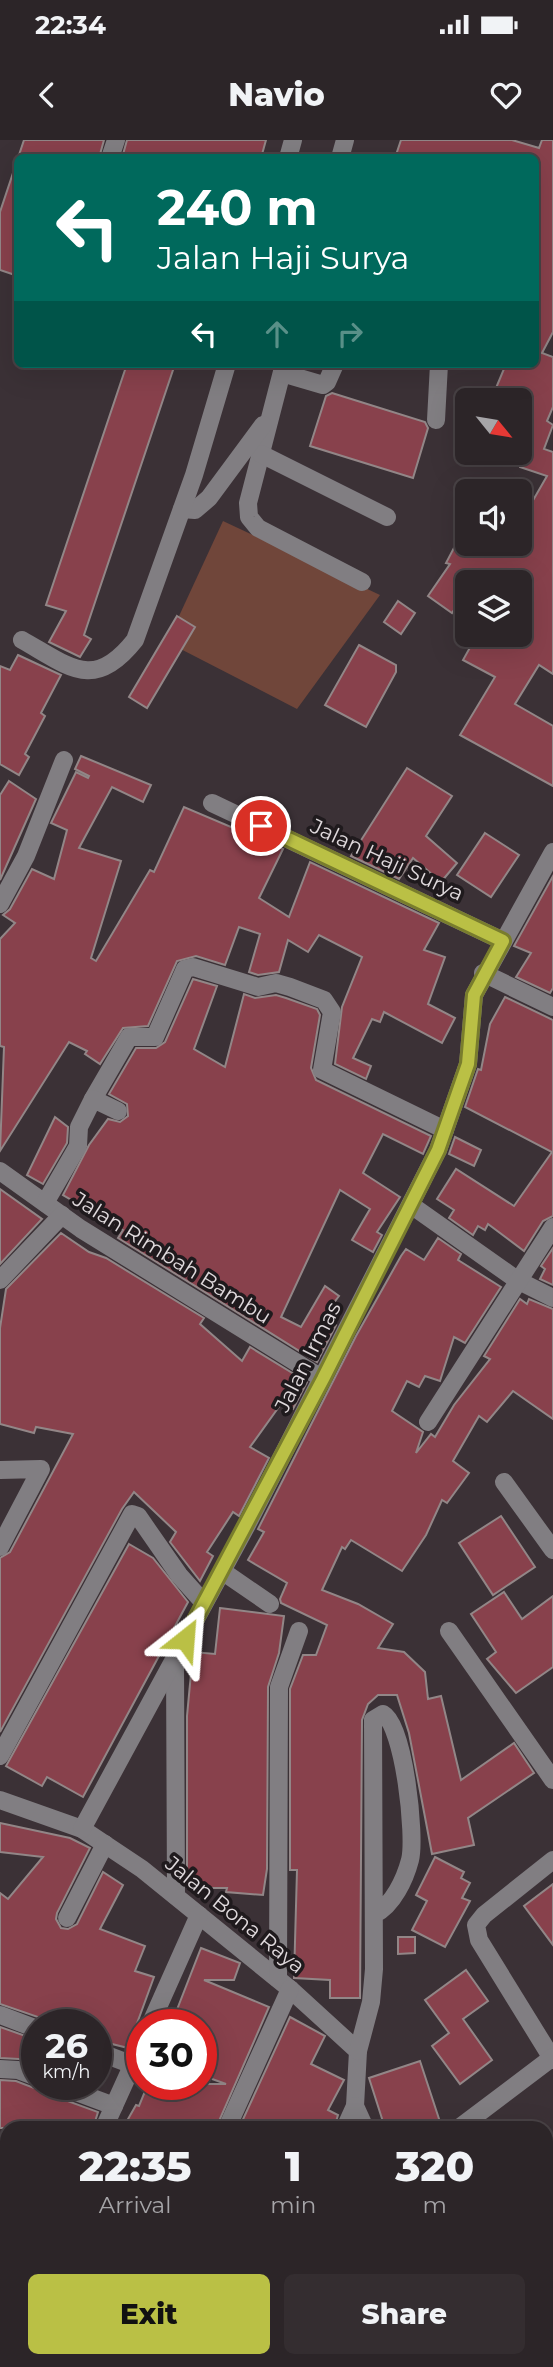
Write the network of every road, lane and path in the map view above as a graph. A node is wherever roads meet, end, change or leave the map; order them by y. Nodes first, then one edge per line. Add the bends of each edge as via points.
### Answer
1 (226, 368) edge
2 (283, 368) edge
3 (333, 368) edge
4 (440, 368) edge
5 (268, 418) junction
6 (436, 420) dead end
7 (261, 454) junction
8 (182, 509) junction
9 (387, 517) dead end
10 (362, 582) dead end
11 (22, 640) dead end
12 (64, 760) dead end
13 (212, 803) dead end
14 (553, 852) edge
15 (0, 904) edge
16 (503, 941) junction
17 (483, 973) junction
18 (553, 1007) edge
19 (93, 1099) junction
20 (118, 1111) dead end
21 (445, 1130) junction
22 (0, 1171) edge
23 (44, 1203) junction
24 (411, 1205) junction
25 (62, 1215) junction
26 (553, 1227) edge
27 (0, 1280) edge
28 (517, 1280) junction
29 (553, 1298) edge
30 (323, 1379) junction
31 (428, 1422) dead end
32 (0, 1470) edge
33 (504, 1482) dead end
34 (0, 1547) edge
35 (553, 1550) edge
36 (222, 1571) junction
37 (204, 1603) junction
38 (270, 1604) dead end
39 (299, 1631) dead end
40 (449, 1631) dead end
41 (175, 1657) junction
42 (0, 1756) edge
43 (553, 1780) edge
44 (0, 1800) edge
45 (82, 1829) junction
46 (105, 1844) junction
47 (553, 1860) edge
48 (176, 1896) junction
49 (375, 1914) junction
50 (199, 1915) junction
51 (67, 1917) dead end
52 (284, 1984) junction
53 (157, 2009) edge
54 (0, 2015) edge
55 (21, 2023) edge
56 (358, 2051) junction
57 (553, 2058) edge
58 (0, 2069) edge
59 (21, 2071) edge
60 (126, 2080) edge
61 (98, 2100) edge
62 (114, 2106) junction
63 (355, 2106) junction
64 (107, 2121) edge
65 (230, 2121) edge
66 (348, 2121) edge
67 (362, 2121) edge
68 (468, 2121) edge

1 - 8 street
2 - 3 street via 323,385
2 - 5 street
4 - 6 street
5 - 7 street
5 - 8 street via 209,498 195,510
7 - 9 street
7 - 10 street via 247,510 253,523
8 - 11 street via 141,629 116,661 95,673 75,670
12 - 15 street via 26,856
13 - 16 street, Jalan Haji Surya
14 - 16 street, Jalan Irmas
16 - 17 street, Jalan Irmas
17 - 18 street
17 - 21 street, Jalan Irmas via 472,1005 468,1064
19 - 20 street
19 - 21 street via 129,1037 155,1037 185,969 193,967 258,987 276,983 324,1000 332,1012 322,1070
19 - 23 street via 79,1127 78,1146
21 - 24 street, Jalan Irmas
22 - 23 street, Jalan Rimbah Bambu
23 - 25 street, Jalan Rimbah Bambu
24 - 28 street
24 - 30 street, Jalan Irmas
25 - 27 street
25 - 30 street, Jalan Rimbah Bambu
26 - 28 street
28 - 29 street
28 - 31 street
30 - 36 street, Jalan Irmas
32 - 34 street via 41,1469
33 - 35 street
36 - 37 street, Jalan Irmas
36 - 38 street
37 - 41 street, Jalan Irmas
37 - 42 street via 134,1513
39 - 52 street via 279,1686
40 - 43 street
41 - 45 street
41 - 48 street, Jalan Irmas
44 - 45 street, Jalan Bona Raya
45 - 46 street, Jalan Bona Raya
46 - 48 street, Jalan Bona Raya
46 - 51 street
47 - 57 street via 476,1925 478,1940
48 - 50 street, Jalan Bona Raya
49 - 49 street via 373,1720 383,1714 398,1741 413,1835 402,1881 384,1910
49 - 56 street via 371,2002
50 - 52 street, Jalan Bona Raya
50 - 53 street
52 - 56 street, Jalan Bona Raya
52 - 65 street
54 - 55 street
56 - 63 street
57 - 68 street
58 - 59 street
60 - 62 street
61 - 62 street
62 - 64 street
63 - 66 street
63 - 67 street

